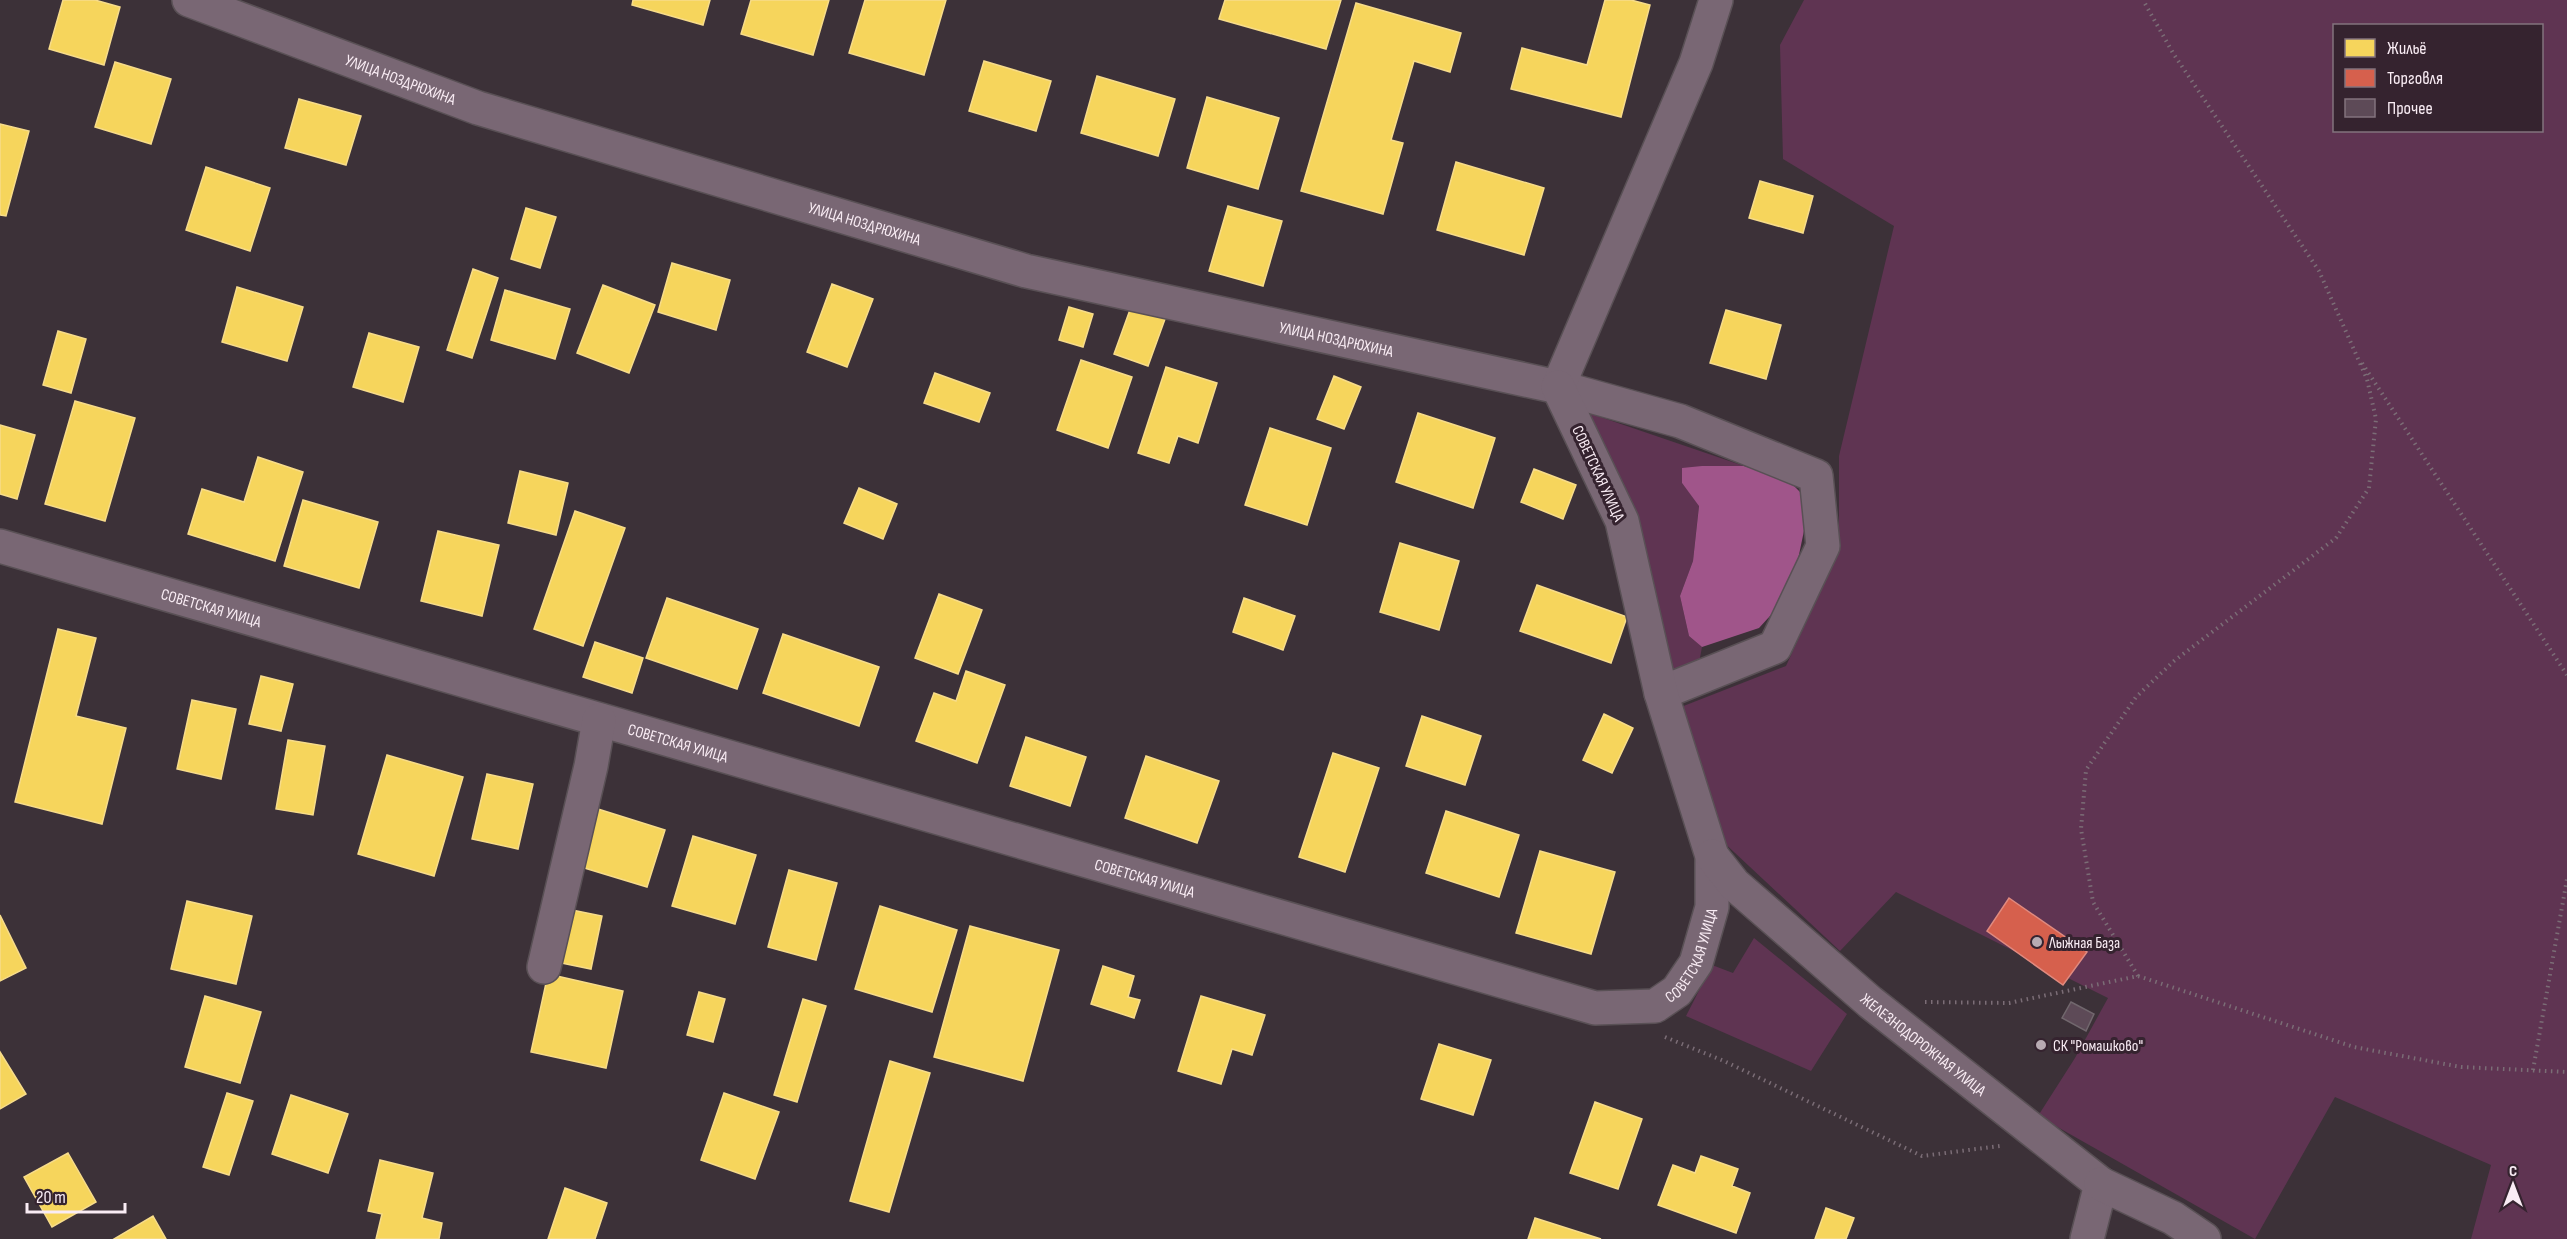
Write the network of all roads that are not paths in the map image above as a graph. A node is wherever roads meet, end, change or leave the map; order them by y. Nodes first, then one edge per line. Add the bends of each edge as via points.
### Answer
1 (189, 0) edge
2 (1716, 0) edge
3 (1558, 387) junction
4 (0, 546) edge
5 (1661, 693) junction
6 (599, 720) junction
7 (1712, 856) junction
8 (544, 968) dead end
9 (2101, 1184) junction
10 (2087, 1239) edge
11 (2204, 1239) edge

1 - 3 street, УЛИЦА НОЗДРЮХИНА via 478,108 1026,271
2 - 3 street via 1696,63
3 - 5 street, СОВЕТСКАЯ УЛИЦА via 1622,520
3 - 5 street, УЛИЦА НОЗДРЮХИНА via 1680,421 1816,476 1823,546 1775,647
4 - 6 street, СОВЕТСКАЯ УЛИЦА
5 - 7 street, СОВЕТСКАЯ УЛИЦА
6 - 7 street, СОВЕТСКАЯ УЛИЦА via 1595,1008 1655,1006 1677,991 1696,963 1712,907
6 - 8 street
7 - 9 street, ЖЕЛЕЗНОДОРОЖНАЯ УЛИЦА via 1734,884 1861,994
9 - 10 street
9 - 11 street, ЖЕЛЕЗНОДОРОЖНАЯ УЛИЦА via 2173,1218

